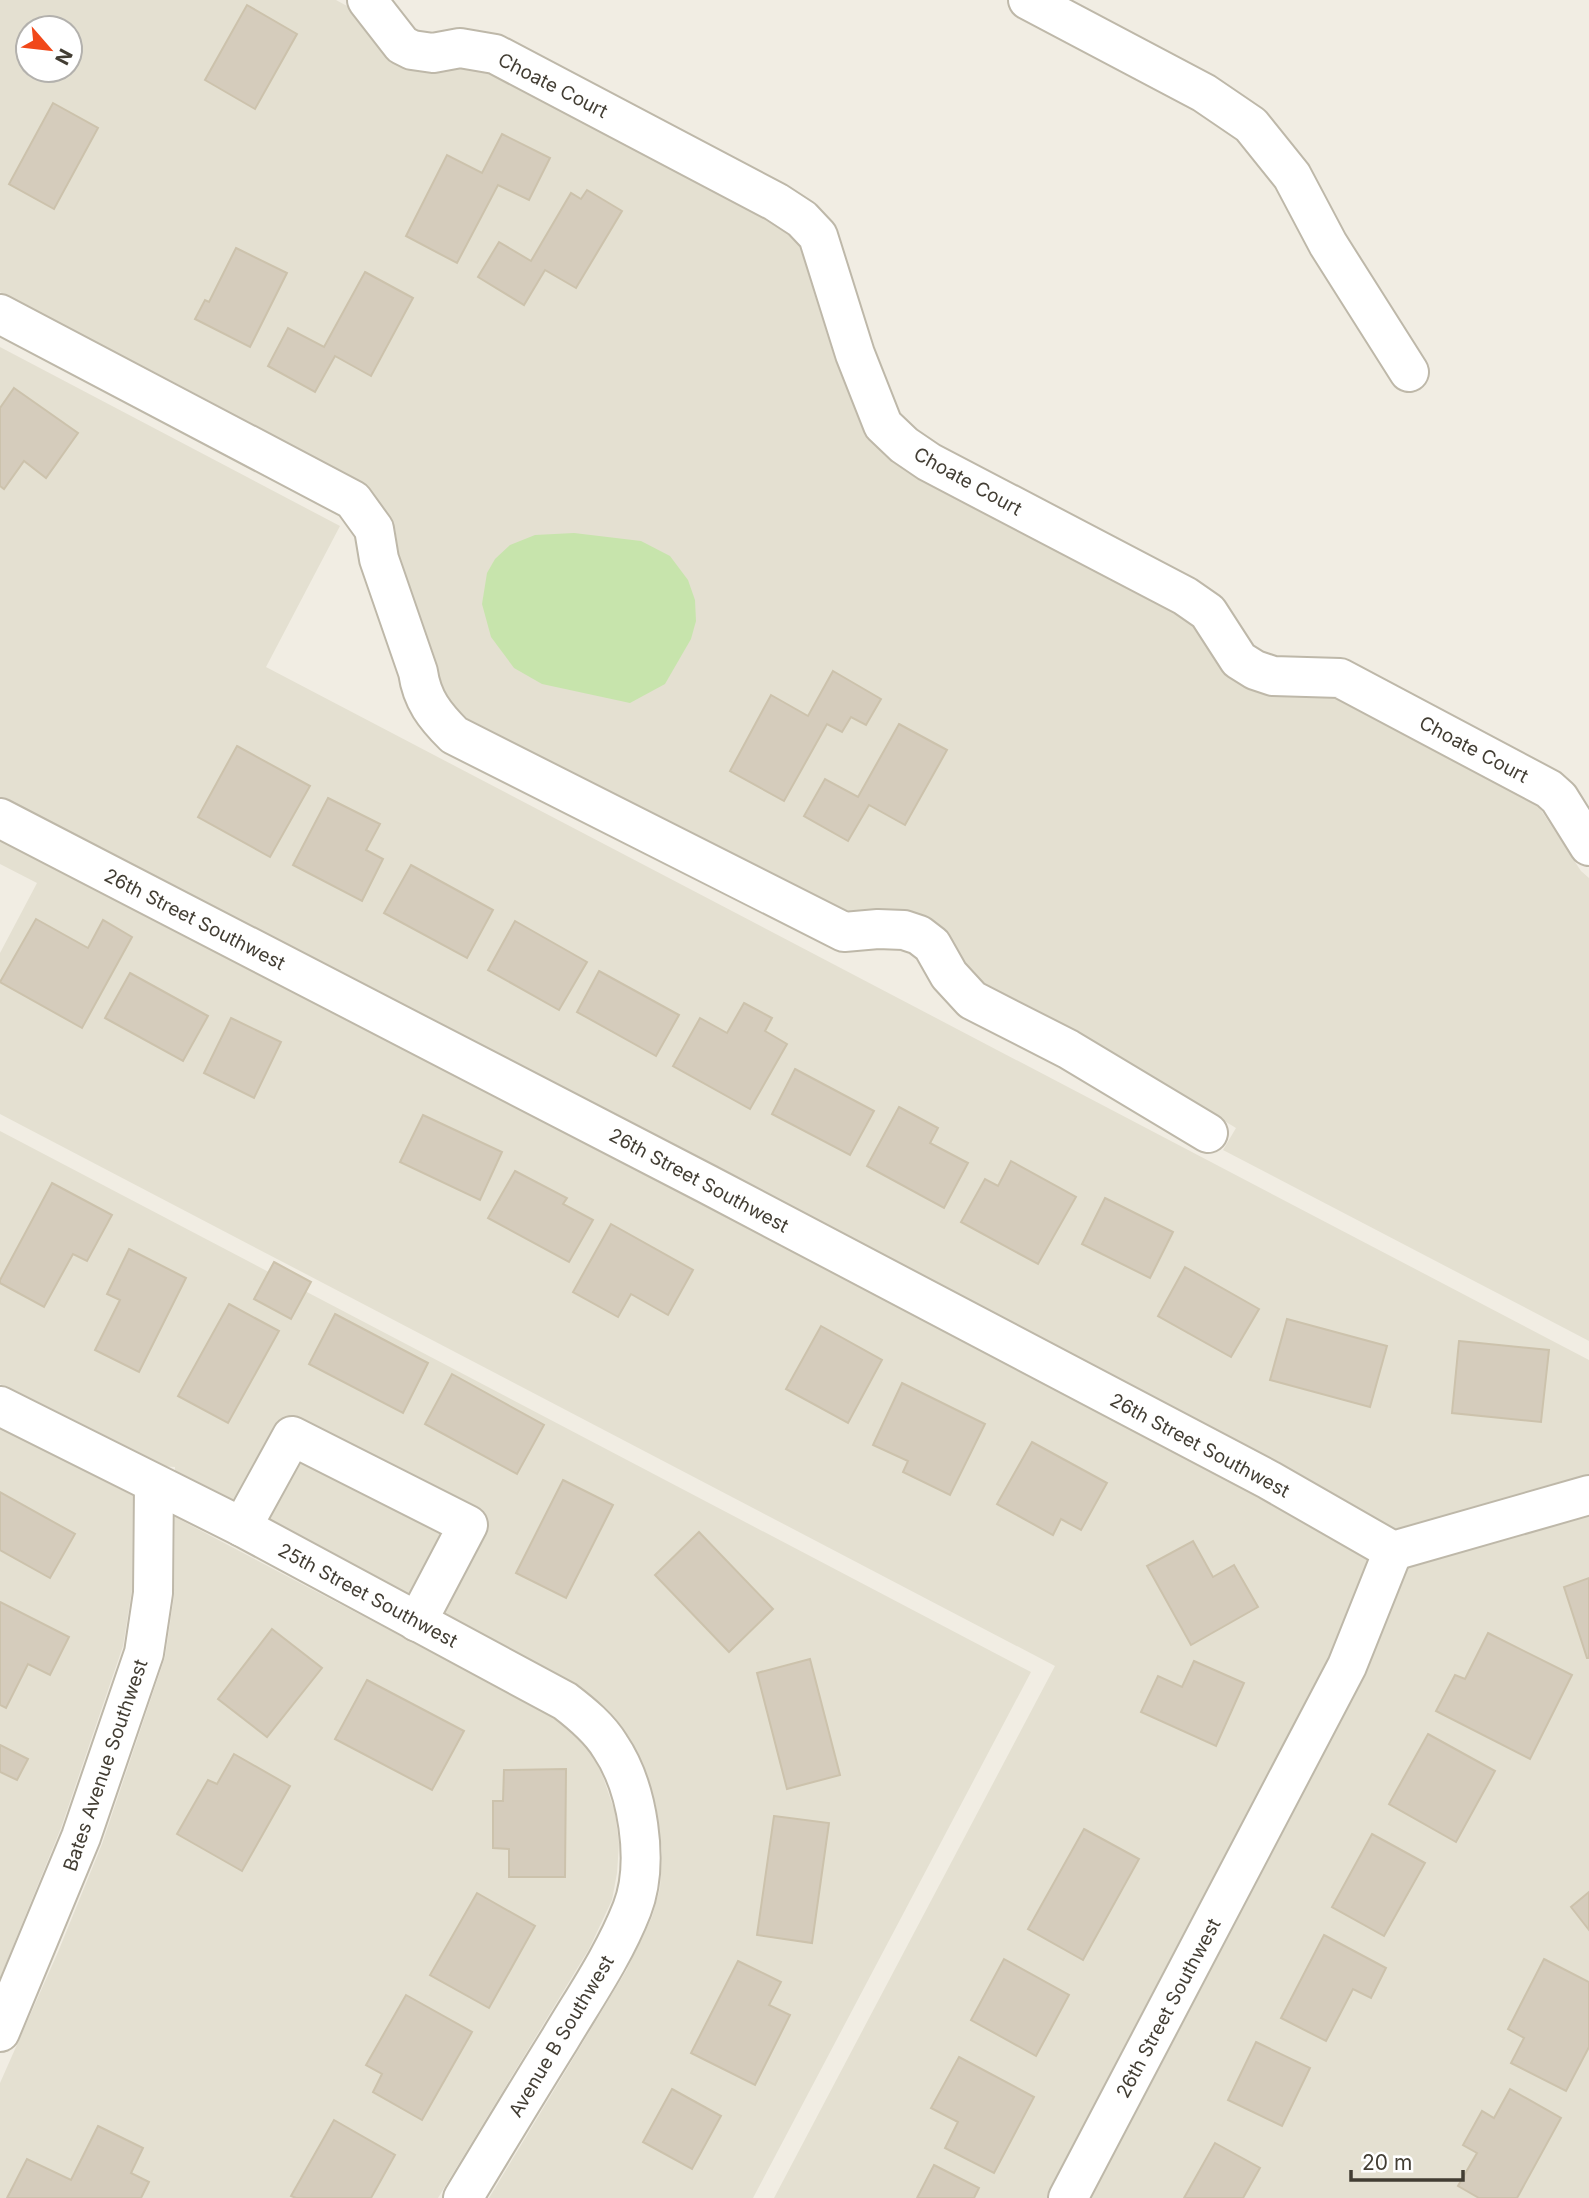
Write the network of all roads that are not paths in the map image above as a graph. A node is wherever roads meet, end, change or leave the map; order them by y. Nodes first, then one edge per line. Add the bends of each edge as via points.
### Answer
1 (367, 0) edge
2 (1028, 0) edge
3 (0, 314) edge
4 (1409, 372) dead end
5 (0, 818) edge
6 (1589, 846) edge
7 (1208, 1133) dead end
8 (0, 1405) edge
9 (154, 1485) junction
10 (1589, 1495) edge
11 (242, 1527) junction
12 (1393, 1552) junction
13 (417, 1622) junction
14 (639, 1867) joint
15 (0, 2032) edge
16 (463, 2198) edge
17 (1069, 2198) edge

1 - 6 street, Choate Court via 402,45 433,53 460,48 495,54 803,219 818,236 883,425 904,445 1185,596 1208,612 1239,660 1255,670 1273,676 1340,678 1549,789
2 - 4 street via 1204,93 1251,125 1292,176 1328,244
3 - 7 street via 353,500 374,529 379,559 433,714 454,735 844,932 904,930 919,935 932,945 949,975 972,1000 1068,1049
5 - 12 street, 26th Street Southwest via 1269,1480
8 - 9 street, 25th Street Southwest
9 - 11 street, 25th Street Southwest
9 - 15 street, Bates Avenue Southwest via 153,1593 144,1653 82,1837
10 - 12 street
11 - 13 street, 25th Street Southwest
11 - 13 street via 292,1436 468,1525
12 - 17 street, 26th Street Southwest via 1347,1666
13 - 14 street, 25th Street Southwest via 565,1701 586,1717 623,1771 636,1810
14 - 16 street, Avenue B Southwest via 633,1907 608,1959

